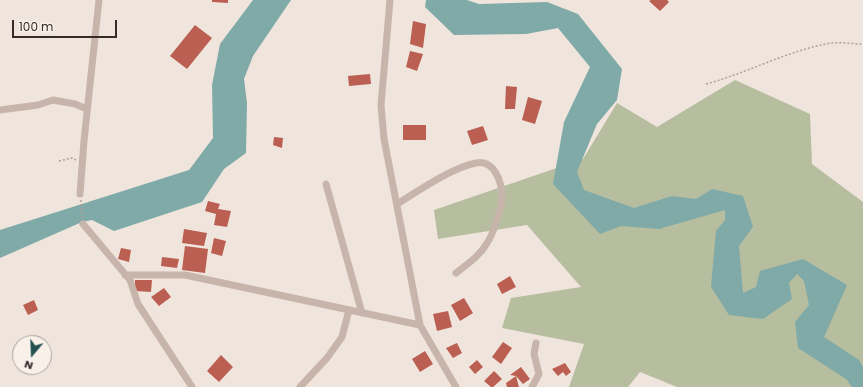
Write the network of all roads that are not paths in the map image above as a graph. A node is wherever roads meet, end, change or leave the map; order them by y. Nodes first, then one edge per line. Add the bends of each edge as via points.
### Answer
1 (99, 0) edge
2 (390, 0) edge
3 (87, 109) junction
4 (0, 110) edge
5 (326, 184) dead end
6 (80, 194) road end
7 (397, 204) junction
8 (83, 224) road end
9 (456, 272) dead end
10 (125, 275) junction
11 (349, 310) junction
12 (362, 313) junction
13 (420, 325) junction
14 (536, 343) dead end
15 (192, 387) edge
16 (300, 387) edge
17 (456, 387) edge
18 (532, 387) edge

1 - 3 street
2 - 7 street via 381,105 384,139
3 - 4 street via 53,100
3 - 6 street
5 - 12 street
7 - 9 street via 457,169 477,162 494,169 499,178 502,197 498,216 482,251
7 - 13 street
8 - 10 street
10 - 11 street via 185,275
10 - 15 street via 130,280 138,304
11 - 12 street
11 - 16 street via 342,337 327,358
12 - 13 street
13 - 17 street
14 - 18 street via 534,354 539,374

